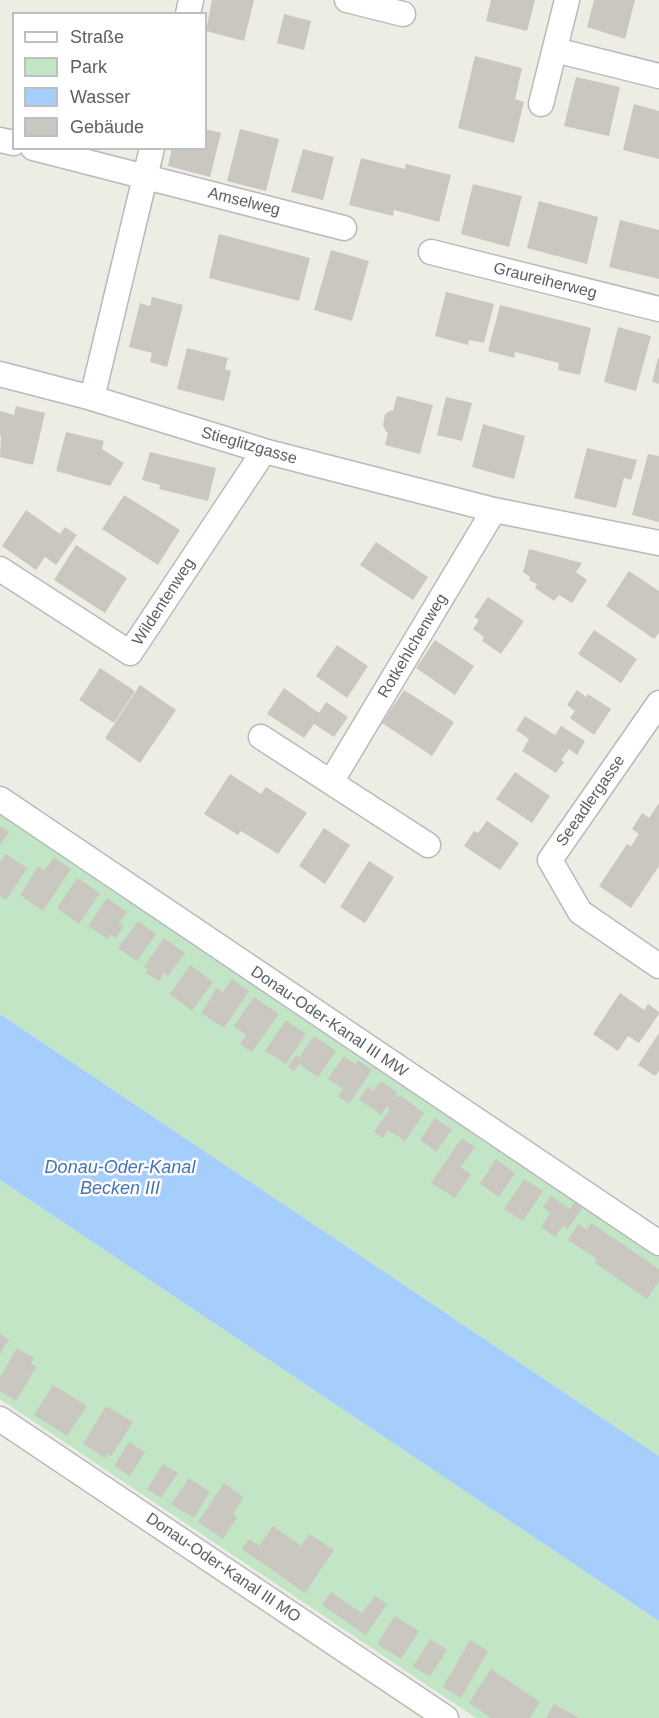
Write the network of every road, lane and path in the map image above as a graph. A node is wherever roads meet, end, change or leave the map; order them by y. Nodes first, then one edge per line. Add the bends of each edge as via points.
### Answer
1 (347, 0) edge
2 (567, 0) edge
3 (403, 15) dead end
4 (555, 50) junction
5 (659, 76) edge
6 (541, 104) dead end
7 (41, 150) edge
8 (152, 150) edge
9 (145, 177) junction
10 (344, 228) dead end
11 (430, 252) dead end
12 (659, 309) edge
13 (0, 374) edge
14 (92, 398) junction
15 (264, 452) junction
16 (494, 510) junction
17 (659, 543) edge
18 (0, 569) edge
19 (659, 702) edge
20 (261, 737) dead end
21 (331, 782) junction
22 (0, 800) edge
23 (428, 845) dead end
24 (659, 966) edge
25 (659, 1244) edge
26 (0, 1419) edge
27 (446, 1718) edge

1 - 3 street
2 - 4 street
4 - 5 street
4 - 6 street
7 - 9 street, Amselweg
8 - 9 street
9 - 10 street, Amselweg
9 - 14 street
11 - 12 street, Graureiherweg
13 - 14 street, Stieglitzgasse
14 - 15 street, Stieglitzgasse
15 - 16 street, Stieglitzgasse
15 - 18 street, Wildentenweg via 130,653
16 - 17 street, Stieglitzgasse
16 - 21 street, Rotkehlchenweg
19 - 24 street, Seeadlergasse via 550,860 580,912
20 - 21 street
21 - 23 street
22 - 25 street, Donau-Oder-Kanal III MW
26 - 27 street, Donau-Oder-Kanal III MO

